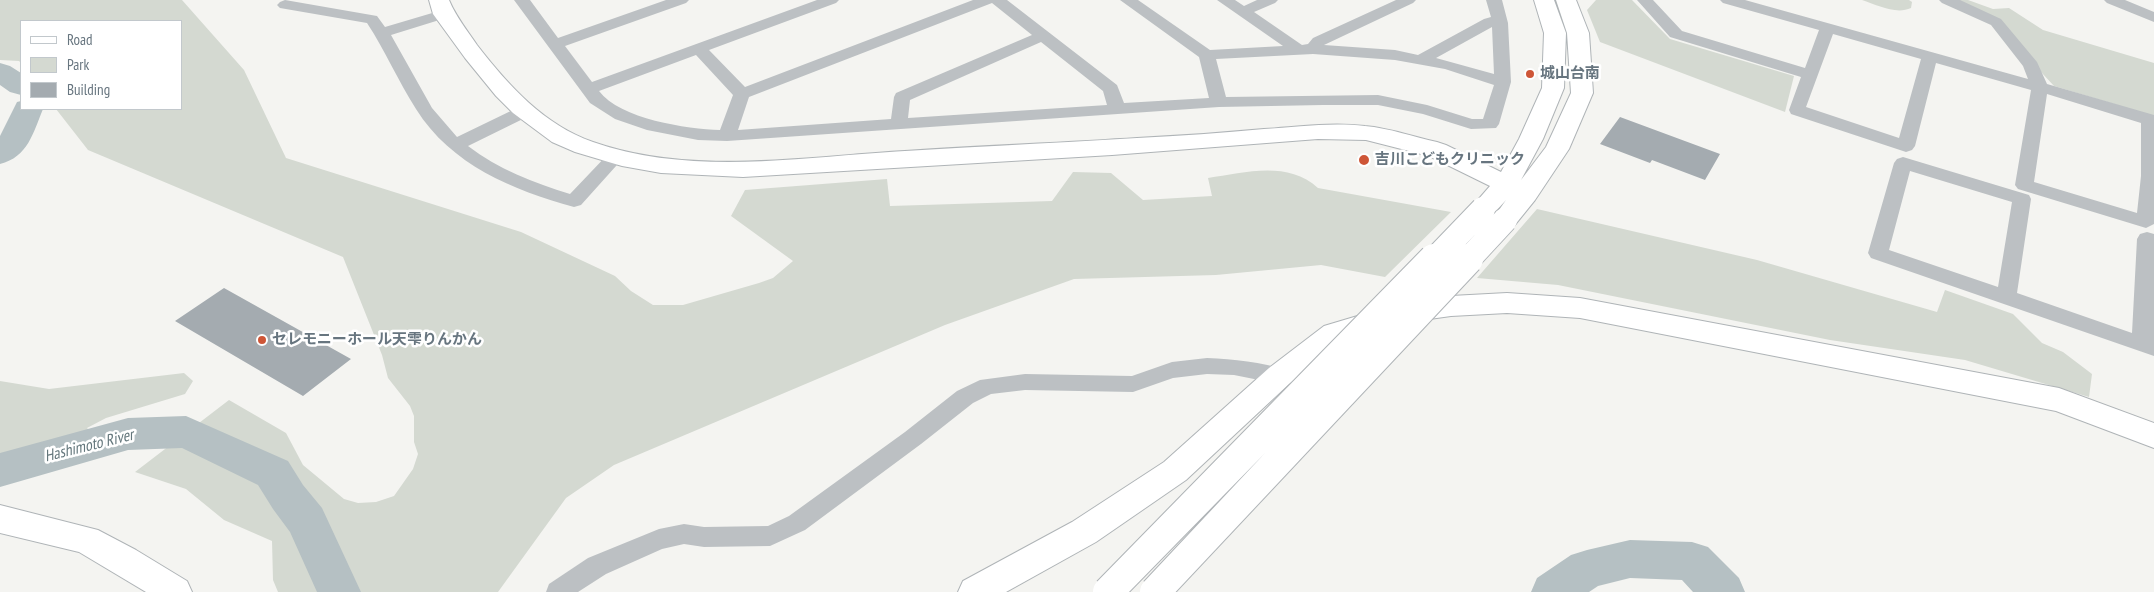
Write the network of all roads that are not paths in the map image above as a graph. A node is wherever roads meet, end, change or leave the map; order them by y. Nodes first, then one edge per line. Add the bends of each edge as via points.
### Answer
1 (681, 0) edge
2 (831, 0) edge
3 (987, 0) edge
4 (996, 0) edge
5 (1128, 0) edge
6 (1225, 0) edge
7 (1270, 0) edge
8 (1408, 0) edge
9 (1494, 0) edge
10 (1544, 0) edge
11 (1566, 0) edge
12 (1645, 0) edge
13 (1728, 0) edge
14 (1947, 0) edge
15 (2112, 0) edge
16 (524, 1) edge
17 (285, 5) dead end
18 (441, 7) edge
19 (1242, 12) junction
20 (2154, 18) edge
21 (1500, 23) junction
22 (1828, 27) junction
23 (382, 33) junction
24 (1043, 36) junction
25 (555, 44) junction
26 (699, 48) junction
27 (1306, 49) junction
28 (1208, 55) junction
29 (1930, 57) junction
30 (1420, 60) junction
31 (1811, 75) junction
32 (1503, 82) junction
33 (2040, 87) junction
34 (589, 89) junction
35 (742, 94) junction
36 (1219, 102) junction
37 (1117, 110) junction
38 (525, 111) junction
39 (2152, 120) edge
40 (899, 125) junction
41 (727, 136) junction
42 (456, 145) junction
43 (616, 156) junction
44 (1516, 190) junction
45 (1494, 215) junction
46 (2154, 241) edge
47 (2006, 297) junction
48 (2148, 346) edge
49 (1280, 376) junction
50 (2154, 436) edge
51 (0, 519) edge
52 (175, 592) edge
53 (558, 592) edge
54 (975, 592) edge
55 (1108, 592) edge
56 (1155, 592) edge

1 - 25 street
2 - 26 street
3 - 35 street
4 - 24 street
5 - 28 street
6 - 19 street
7 - 19 street
8 - 27 street
9 - 21 street
10 - 44 street via 1555,34 1553,88 1531,139
11 - 44 street via 1578,33 1582,93 1557,149
12 - 31 street via 1676,34
13 - 22 street
14 - 33 street via 1996,22 2031,64
15 - 20 street
16 - 25 street
17 - 23 street via 372,19
18 - 23 street
18 - 38 street via 501,90
19 - 27 street
21 - 30 street via 1490,22
21 - 32 street
22 - 29 street
22 - 31 street
23 - 42 street via 424,110
24 - 37 street via 1110,89
24 - 40 street via 902,97
25 - 34 street
26 - 34 street
26 - 35 street
27 - 28 street
27 - 30 street via 1395,55
28 - 36 street
29 - 31 street via 1906,146 1797,110
29 - 33 street
30 - 32 street via 1448,64
32 - 36 street via 1490,124 1471,124 1427,110 1378,100
33 - 39 street
33 - 39 street via 2024,185 2146,222
34 - 41 street via 596,99 621,115 652,126 698,135
35 - 41 street
36 - 37 street
37 - 40 street
38 - 42 street
38 - 43 street via 537,122 583,146
40 - 41 street
42 - 43 street via 467,156 536,191 574,201
43 - 44 street via 665,165 725,169 991,155 1318,132 1366,134 1437,150
44 - 45 street
45 - 55 street, bridge
45 - 56 street, bridge
46 - 48 street via 2147,238
47 - 47 street via 2022,199 1903,163 1878,253
47 - 48 street
49 - 50 street via 1334,333 1401,313 1507,303 1580,308 2059,400
49 - 53 street via 1234,367 1206,366 1172,370 1133,384 1025,382 988,386 965,396 784,530 770,536 704,537 684,534 659,539 597,566
49 - 54 street via 1175,470 1084,532
51 - 52 street via 86,540

